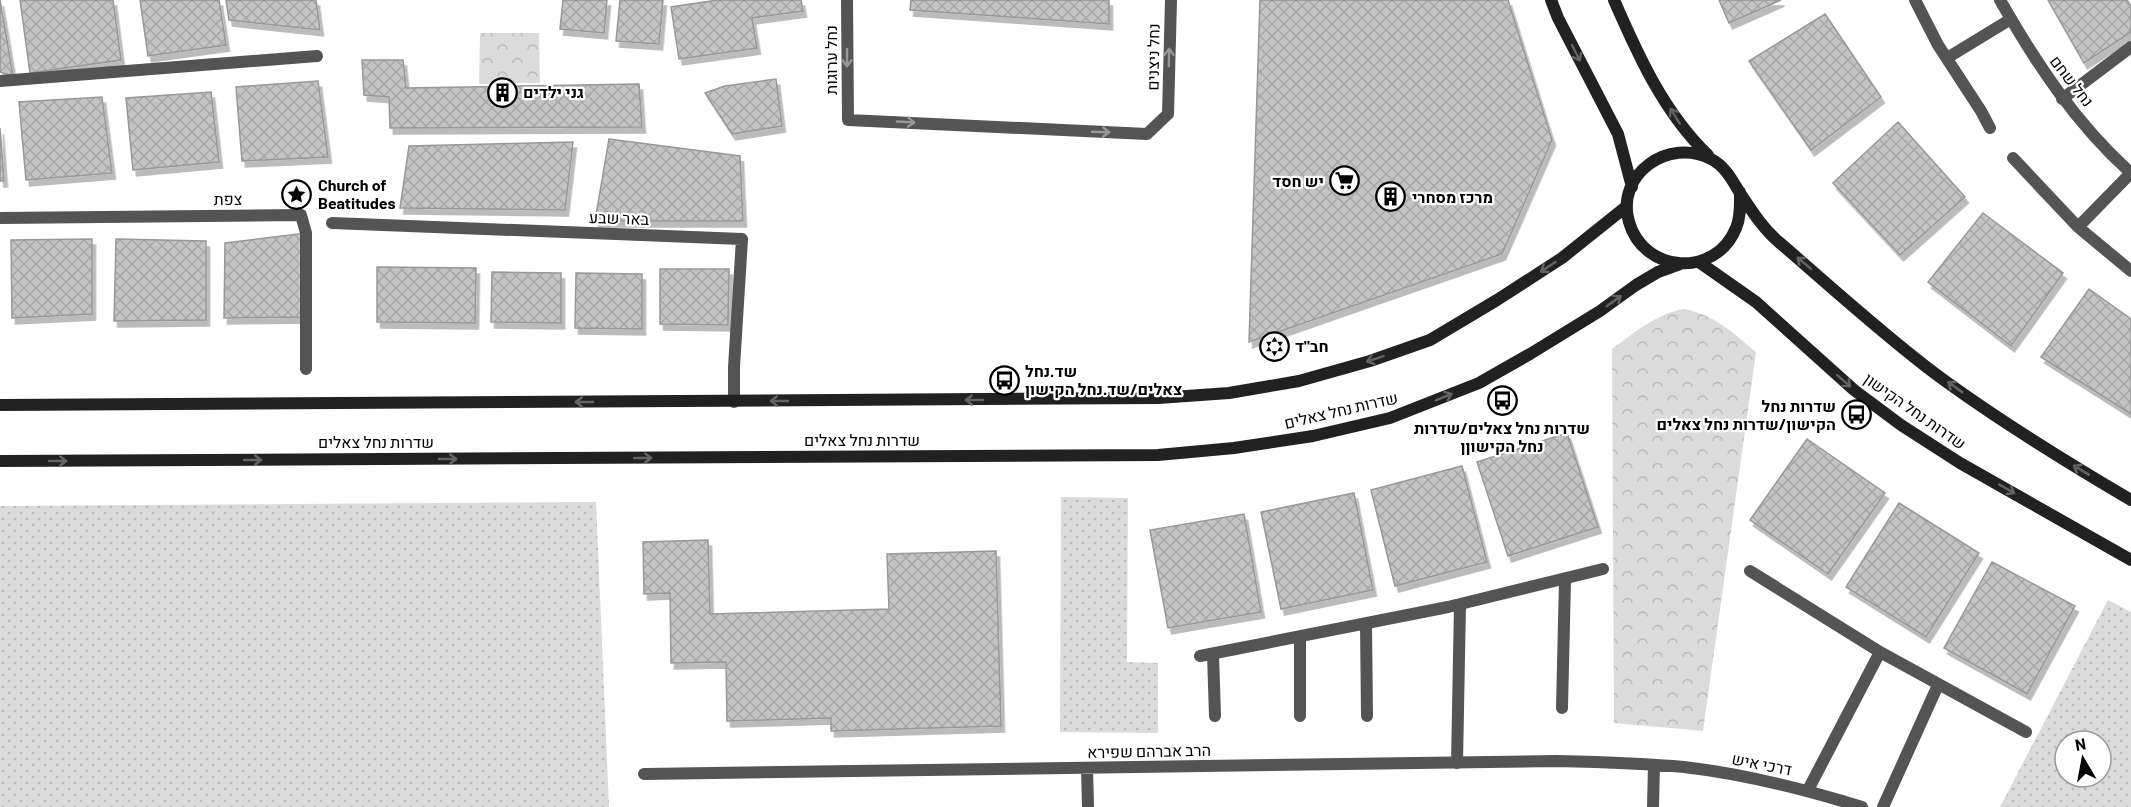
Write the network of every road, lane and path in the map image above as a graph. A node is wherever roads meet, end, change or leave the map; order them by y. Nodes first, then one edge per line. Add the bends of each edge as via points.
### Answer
1 (847, 0) edge
2 (1171, 0) edge
3 (1551, 0) edge
4 (1614, 0) edge
5 (1915, 0) edge
6 (2000, 0) edge
7 (2011, 19) junction
8 (2131, 47) edge
9 (317, 56) dead end
10 (1947, 58) junction
11 (0, 81) edge
12 (2062, 99) junction
13 (1168, 114) joint
14 (1990, 128) dead end
15 (2013, 158) dead end
16 (1713, 160) junction
17 (2131, 173) edge
18 (1632, 187) junction
19 (1740, 192) junction
20 (1628, 206) junction
21 (0, 218) edge
22 (332, 223) dead end
23 (2078, 227) junction
24 (1699, 262) junction
25 (1680, 264) junction
26 (2131, 271) edge
27 (306, 369) dead end
28 (734, 402) junction
29 (0, 405) edge
30 (0, 461) edge
31 (2131, 500) edge
32 (2131, 560) edge
33 (1603, 569) dead end
34 (1750, 571) dead end
35 (1565, 579) junction
36 (1460, 604) junction
37 (1366, 624) junction
38 (1300, 637) junction
39 (1880, 652) junction
40 (1214, 654) junction
41 (1200, 656) dead end
42 (1938, 685) junction
43 (1562, 708) dead end
44 (1215, 716) dead end
45 (1300, 716) dead end
46 (1367, 716) dead end
47 (2026, 732) dead end
48 (1456, 763) junction
49 (1654, 765) junction
50 (1087, 768) junction
51 (644, 774) dead end
52 (1808, 790) junction
53 (1088, 807) edge
54 (1653, 807) edge
55 (1862, 807) edge
56 (1883, 807) edge

1 -> 13 street, נחל ערוגות via 848,120 1147,134
13 -> 2 street, נחל ניצנים
3 -> 18 main road via 1618,134
16 -> 4 main road via 1680,124 1635,47
5 - 10 street
6 - 7 street, נחל שחם
7 - 10 street
7 - 12 street, נחל שחם
8 - 12 street
9 - 11 street
10 - 14 street
12 - 17 street, נחל שחם
15 - 23 street
16 - 18 main road via 1690,152 1666,154 1640,172
16 - 19 main road via 1724,168
17 - 23 street
18 - 20 main road
19 - 24 main road via 1736,228 1728,243
31 -> 19 main road via 2002,422 1932,371 1767,232
20 - 25 main road via 1629,221 1644,249
20 -> 28 main road via 1562,258 1430,340 1299,381 1229,393 1158,398
21 - 27 street, צפת via 301,215 306,233
22 - 28 street, באר שבע via 742,239
23 - 26 street
24 - 25 main road
24 -> 32 main road, שדרות נחל הקישון via 1756,302 1854,390 1901,424 1960,463
30 -> 25 main road, שדרות נחל צאלים via 1146,455 1234,448 1313,436 1390,418 1479,383 1636,285
28 -> 29 main road
33 - 35 street
34 - 39 street
35 - 36 street
35 - 43 street
36 - 37 street
36 - 48 street
37 - 38 street
37 - 46 street
38 - 40 street
38 - 45 street
39 - 42 street
39 - 52 street
40 - 41 street
40 - 44 street
42 - 47 street
42 - 56 street
48 - 49 street, הרב אברהם שפירא via 1556,761
48 - 50 street, הרב אברהם שפירא
49 - 52 street, דרכי איש
49 - 54 street
50 - 51 street, הרב אברהם שפירא
50 - 53 street
52 - 55 street, דרכי איש

